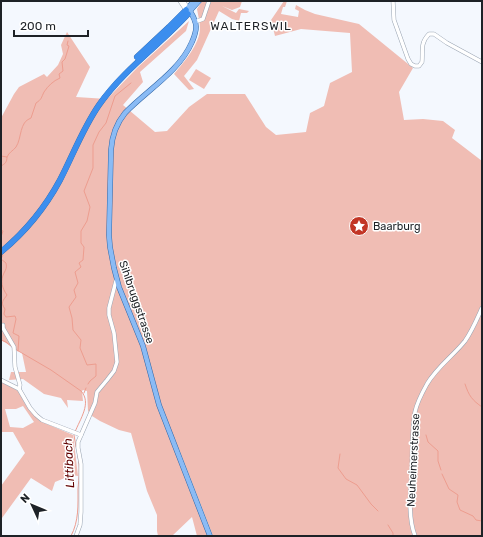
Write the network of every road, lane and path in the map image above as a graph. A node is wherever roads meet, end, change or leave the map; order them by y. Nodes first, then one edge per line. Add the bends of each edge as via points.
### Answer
1 (181, 1) edge
2 (194, 1) edge
3 (199, 1) edge
4 (209, 1) edge
5 (393, 1) edge
6 (188, 11) junction
7 (195, 22) junction
8 (482, 62) edge
9 (17, 236) junction
10 (1, 248) edge
11 (1, 252) edge
12 (117, 279) junction
13 (482, 308) edge
14 (3, 325) dead end
15 (1, 380) edge
16 (19, 389) junction
17 (81, 435) junction
18 (76, 536) edge
19 (210, 536) edge
20 (415, 536) edge

1 - 6 street
2 - 6 main road
3 - 6 main road
4 - 7 street via 203,18
5 - 8 street via 394,20 411,64 419,66 422,62 422,43 429,34 434,34
6 - 7 main road
6 - 9 highway via 125,69 100,98 81,128 50,192
7 - 12 main road, Sihlbruggstrasse via 195,37 183,58 125,113 113,134 110,150 109,235
9 - 10 highway
9 - 11 highway
12 - 17 street via 109,315 117,362 114,371 97,392
12 - 19 main road, Sihlbruggstrasse via 143,346 159,405
13 - 20 street, Neuheimerstrasse via 464,341 434,373 423,391 415,412 410,509
14 - 16 street via 14,349
15 - 16 street
16 - 17 street via 30,408 42,420
17 - 18 street via 78,448 81,464 81,512

